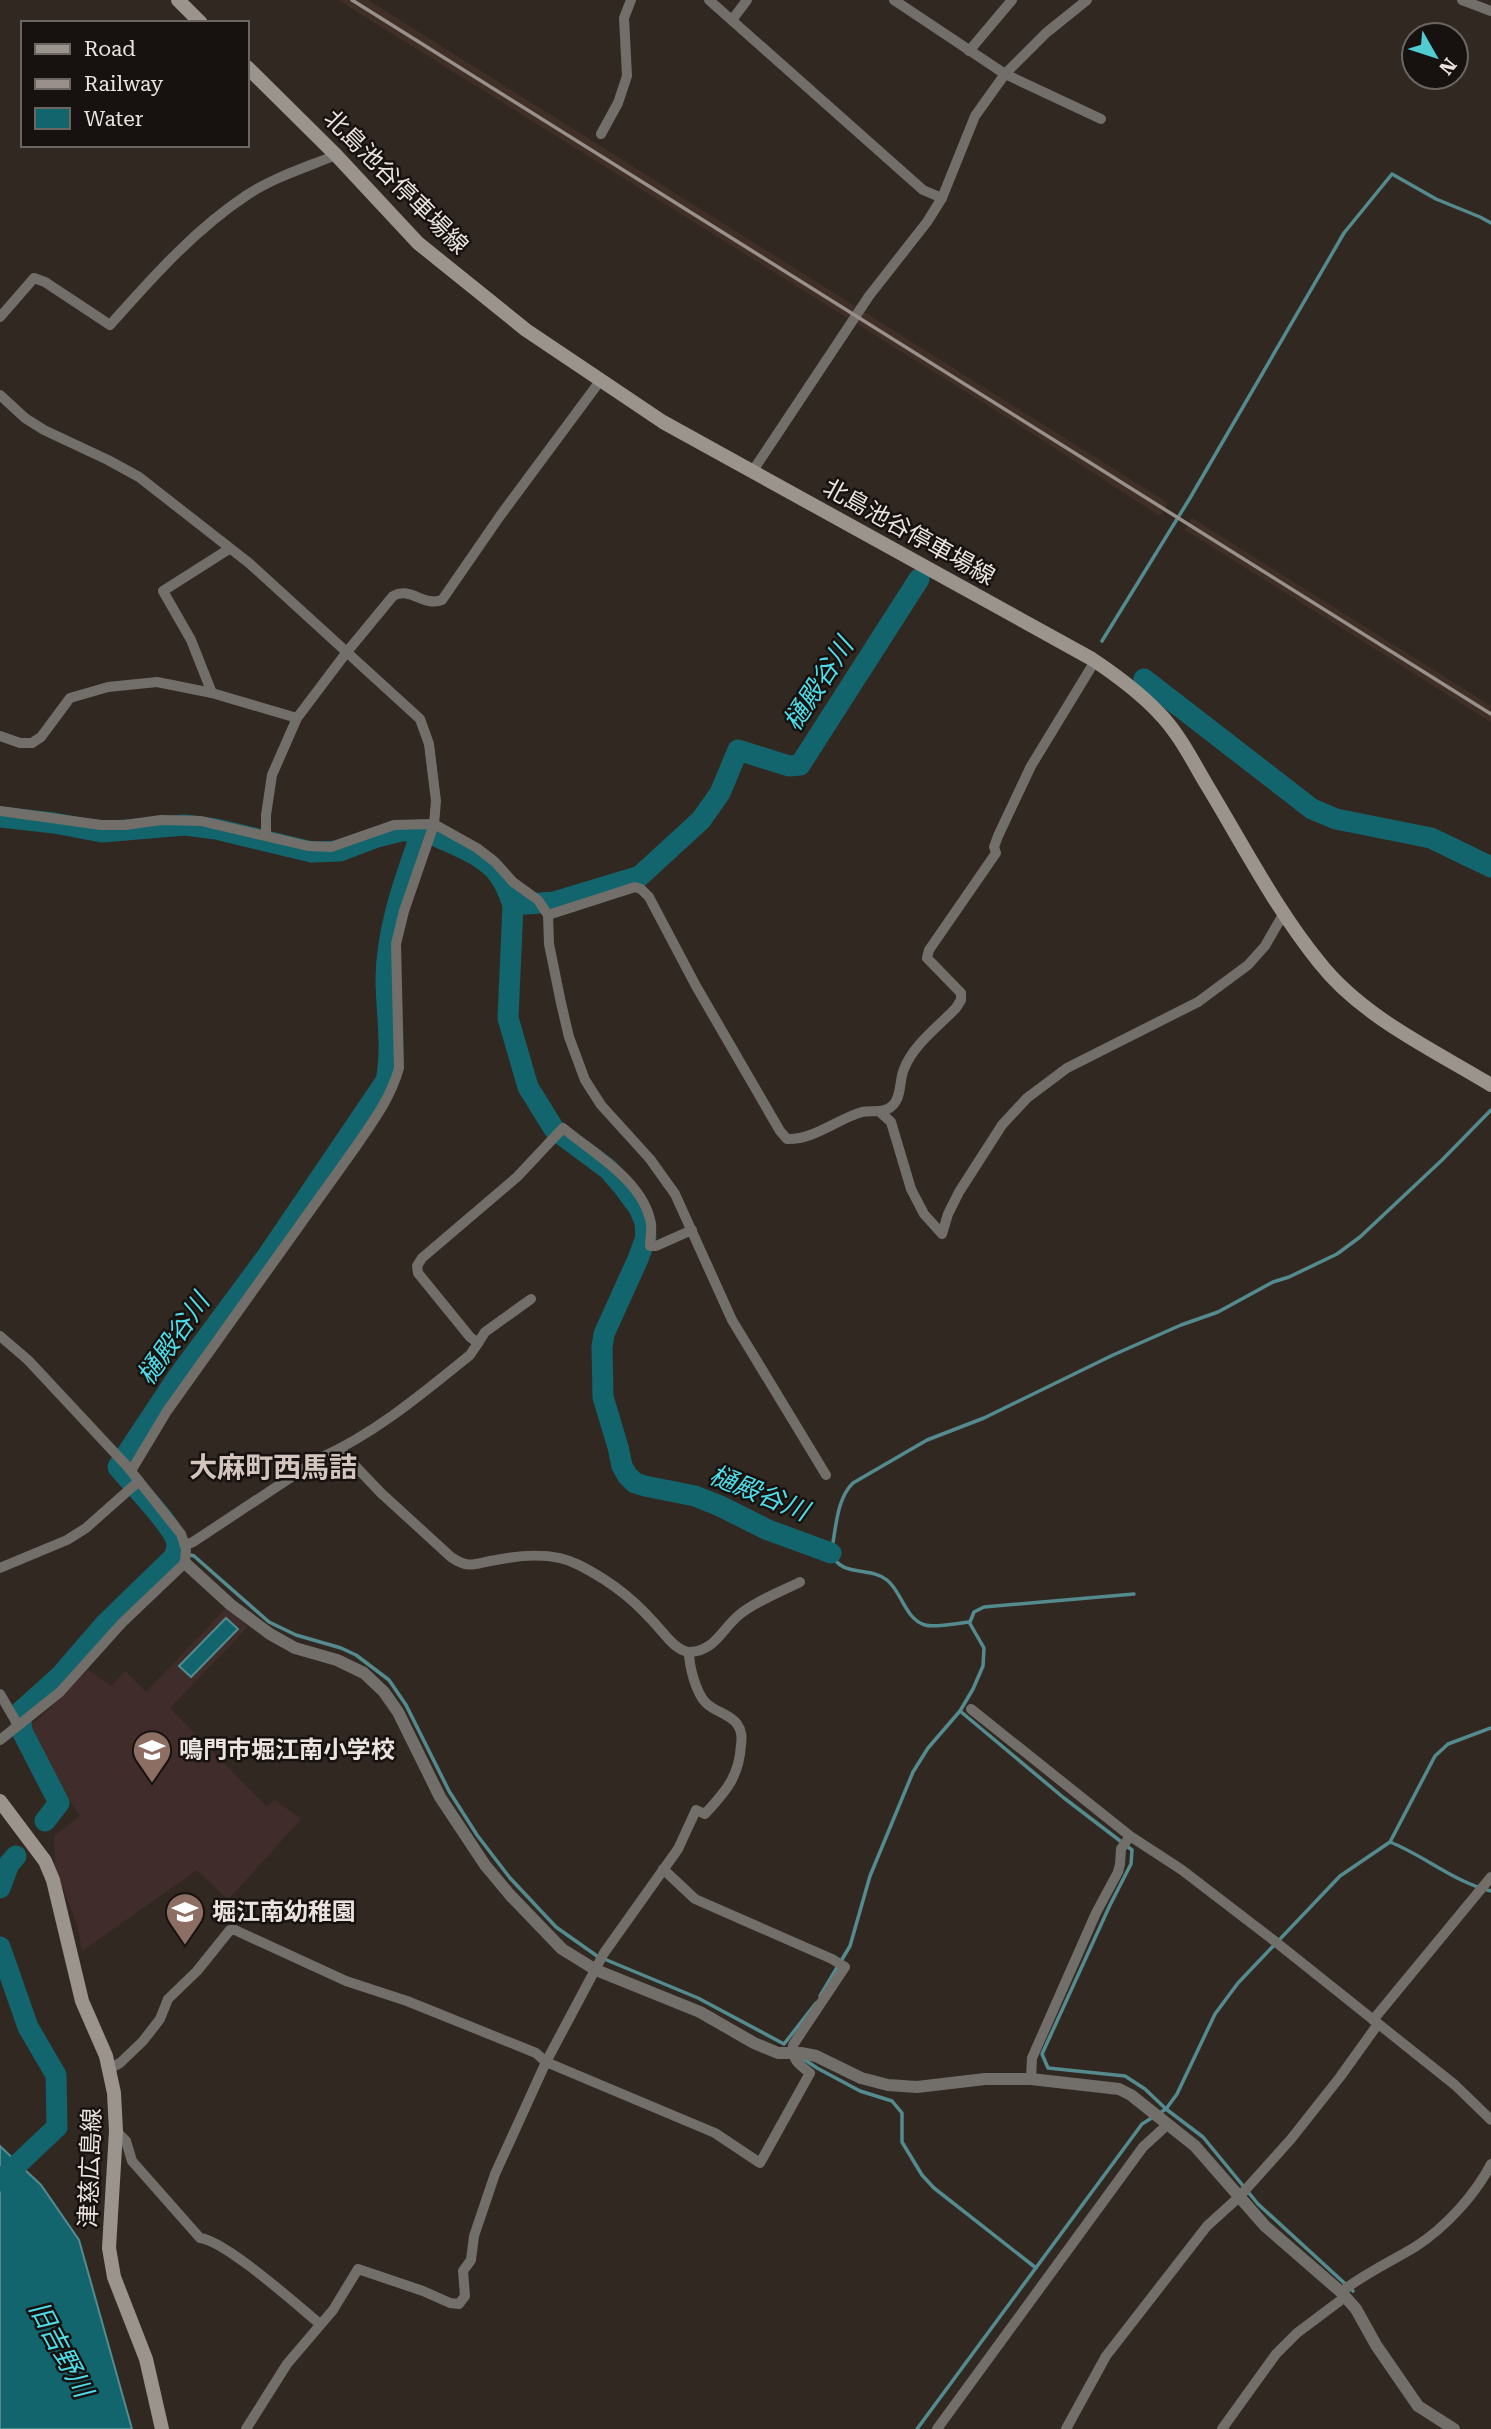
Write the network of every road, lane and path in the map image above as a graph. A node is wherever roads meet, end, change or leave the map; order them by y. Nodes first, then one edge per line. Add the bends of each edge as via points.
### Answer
1 (178, 0) edge
2 (631, 0) edge
3 (709, 0) edge
4 (747, 0) edge
5 (894, 0) edge
6 (1012, 0) edge
7 (1087, 0) edge
8 (1462, 0) edge
9 (1491, 11) edge
10 (732, 20) junction
11 (199, 21) edge
12 (969, 51) junction
13 (248, 68) edge
14 (1005, 74) junction
15 (1101, 119) dead end
16 (601, 134) dead end
17 (336, 155) junction
18 (942, 198) junction
19 (0, 317) edge
20 (600, 381) junction
21 (0, 395) edge
22 (752, 472) junction
23 (229, 549) junction
24 (346, 653) junction
25 (1095, 661) junction
26 (212, 693) junction
27 (297, 718) junction
28 (0, 736) edge
29 (0, 811) edge
30 (433, 827) junction
31 (266, 836) junction
32 (544, 908) junction
33 (1284, 913) junction
34 (1491, 1085) edge
35 (878, 1111) junction
36 (692, 1230) junction
37 (531, 1299) dead end
38 (0, 1336) edge
39 (478, 1343) junction
40 (340, 1449) junction
41 (126, 1465) junction
42 (825, 1475) dead end
43 (139, 1481) junction
44 (186, 1554) junction
45 (0, 1568) edge
46 (800, 1582) dead end
47 (689, 1652) junction
48 (0, 1694) edge
49 (971, 1709) dead end
50 (20, 1723) junction
51 (0, 1740) edge
52 (0, 1801) edge
53 (1129, 1838) junction
54 (663, 1869) junction
55 (1489, 1880) edge
56 (597, 1966) junction
57 (1376, 2022) junction
58 (794, 2053) junction
59 (546, 2062) junction
60 (109, 2069) junction
61 (1031, 2079) junction
62 (1491, 2120) edge
63 (1164, 2123) junction
64 (116, 2131) junction
65 (1491, 2164) edge
66 (1244, 2192) junction
67 (1343, 2294) junction
68 (320, 2325) junction
69 (162, 2429) edge
70 (246, 2429) edge
71 (937, 2429) edge
72 (1066, 2429) edge
73 (1222, 2429) edge
74 (1454, 2429) edge

1 - 11 main road
2 - 16 street via 624,18 627,76
3 - 10 street
4 - 10 street
5 - 12 street
6 - 12 street
7 - 14 street
8 - 9 street
10 - 18 street via 923,190
12 - 14 street
13 - 17 main road, 北島池谷停車場線
14 - 15 street
14 - 18 street via 975,116
17 - 19 street via 249,193 182,247 110,326 34,278
17 - 20 main road, 北島池谷停車場線 via 418,243 526,330
18 - 22 street via 869,296
20 - 22 main road, 北島池谷停車場線
20 - 24 street via 442,600 426,601 400,592
21 - 23 street via 44,430 139,477
22 - 25 main road, 北島池谷停車場線
23 - 24 street
23 - 26 street via 163,591 191,640
24 - 27 street
24 - 30 street via 406,705 425,728 436,801
25 - 33 main road, 北島池谷停車場線 via 1126,681 1160,713
25 - 35 street via 1031,766 998,836 996,853 929,950 927,958 961,993 961,1000 910,1058 893,1106
26 - 27 street
26 - 28 street via 157,682 108,687 70,698 32,743
27 - 31 street via 272,775
29 - 31 street via 100,825 201,821
30 - 31 street via 394,825 331,847
30 - 32 street via 477,848
30 - 41 street via 396,944 399,1068 387,1100
32 - 35 street via 641,889 787,1139 799,1139 863,1112
32 - 36 street via 569,1037 585,1080 675,1194
33 - 34 main road, 北島池谷停車場線 via 1341,987 1380,1017
33 - 35 street via 1248,965 1198,1002 1067,1068 1027,1098 1002,1125 959,1192 942,1234 924,1214 911,1189 891,1122
36 - 39 street via 650,1246 648,1213 631,1185 563,1128 517,1177 417,1266 418,1273
36 - 42 street via 732,1320
37 - 39 street via 485,1332
38 - 41 street
39 - 40 street via 470,1355 397,1412
40 - 44 street via 320,1458
40 - 47 street via 381,1493 462,1564 564,1558 621,1590 669,1640
41 - 43 street
43 - 44 street via 181,1534
43 - 45 street via 67,1540
44 - 50 street via 60,1692
44 - 56 street via 231,1605 270,1634 364,1673 384,1692 440,1797 485,1865 562,1948
46 - 47 street via 738,1616 709,1647
47 - 54 street via 706,1703 737,1723 742,1734 740,1760 733,1783 710,1809 705,1814 695,1810 678,1849
48 - 50 street
49 - 53 street
50 - 51 street
52 - 60 main road, 津慈広島線 via 45,1861 53,1880 82,2001
53 - 57 street via 1182,1870
53 - 61 street via 1121,1849 1118,1872 1032,2058
54 - 56 street
54 - 58 street via 695,1899 845,1968
55 - 57 street
56 - 58 street via 700,2012 766,2048
56 - 59 street
57 - 62 street
57 - 66 street via 1316,2108
58 - 59 street via 810,2073 760,2163 715,2133
58 - 61 street via 816,2056 860,2078 888,2085
59 - 60 street via 536,2053 346,1981 230,1930 168,1999 143,2041
59 - 68 street via 495,2174 474,2236 471,2260 463,2271 465,2295 459,2304 358,2269
60 - 64 main road, 津慈広島線
61 - 63 street via 1119,2089
63 - 66 street
63 - 71 street
64 - 68 street via 126,2141 132,2161 200,2238 210,2239 235,2256
64 - 69 main road, 津慈広島線 via 109,2248 114,2277 146,2359
65 - 67 street via 1474,2192 1437,2229 1355,2280
66 - 67 street via 1265,2226
66 - 72 street via 1208,2226 1106,2356
67 - 73 street via 1276,2354
67 - 74 street via 1418,2406
68 - 70 street via 287,2364

